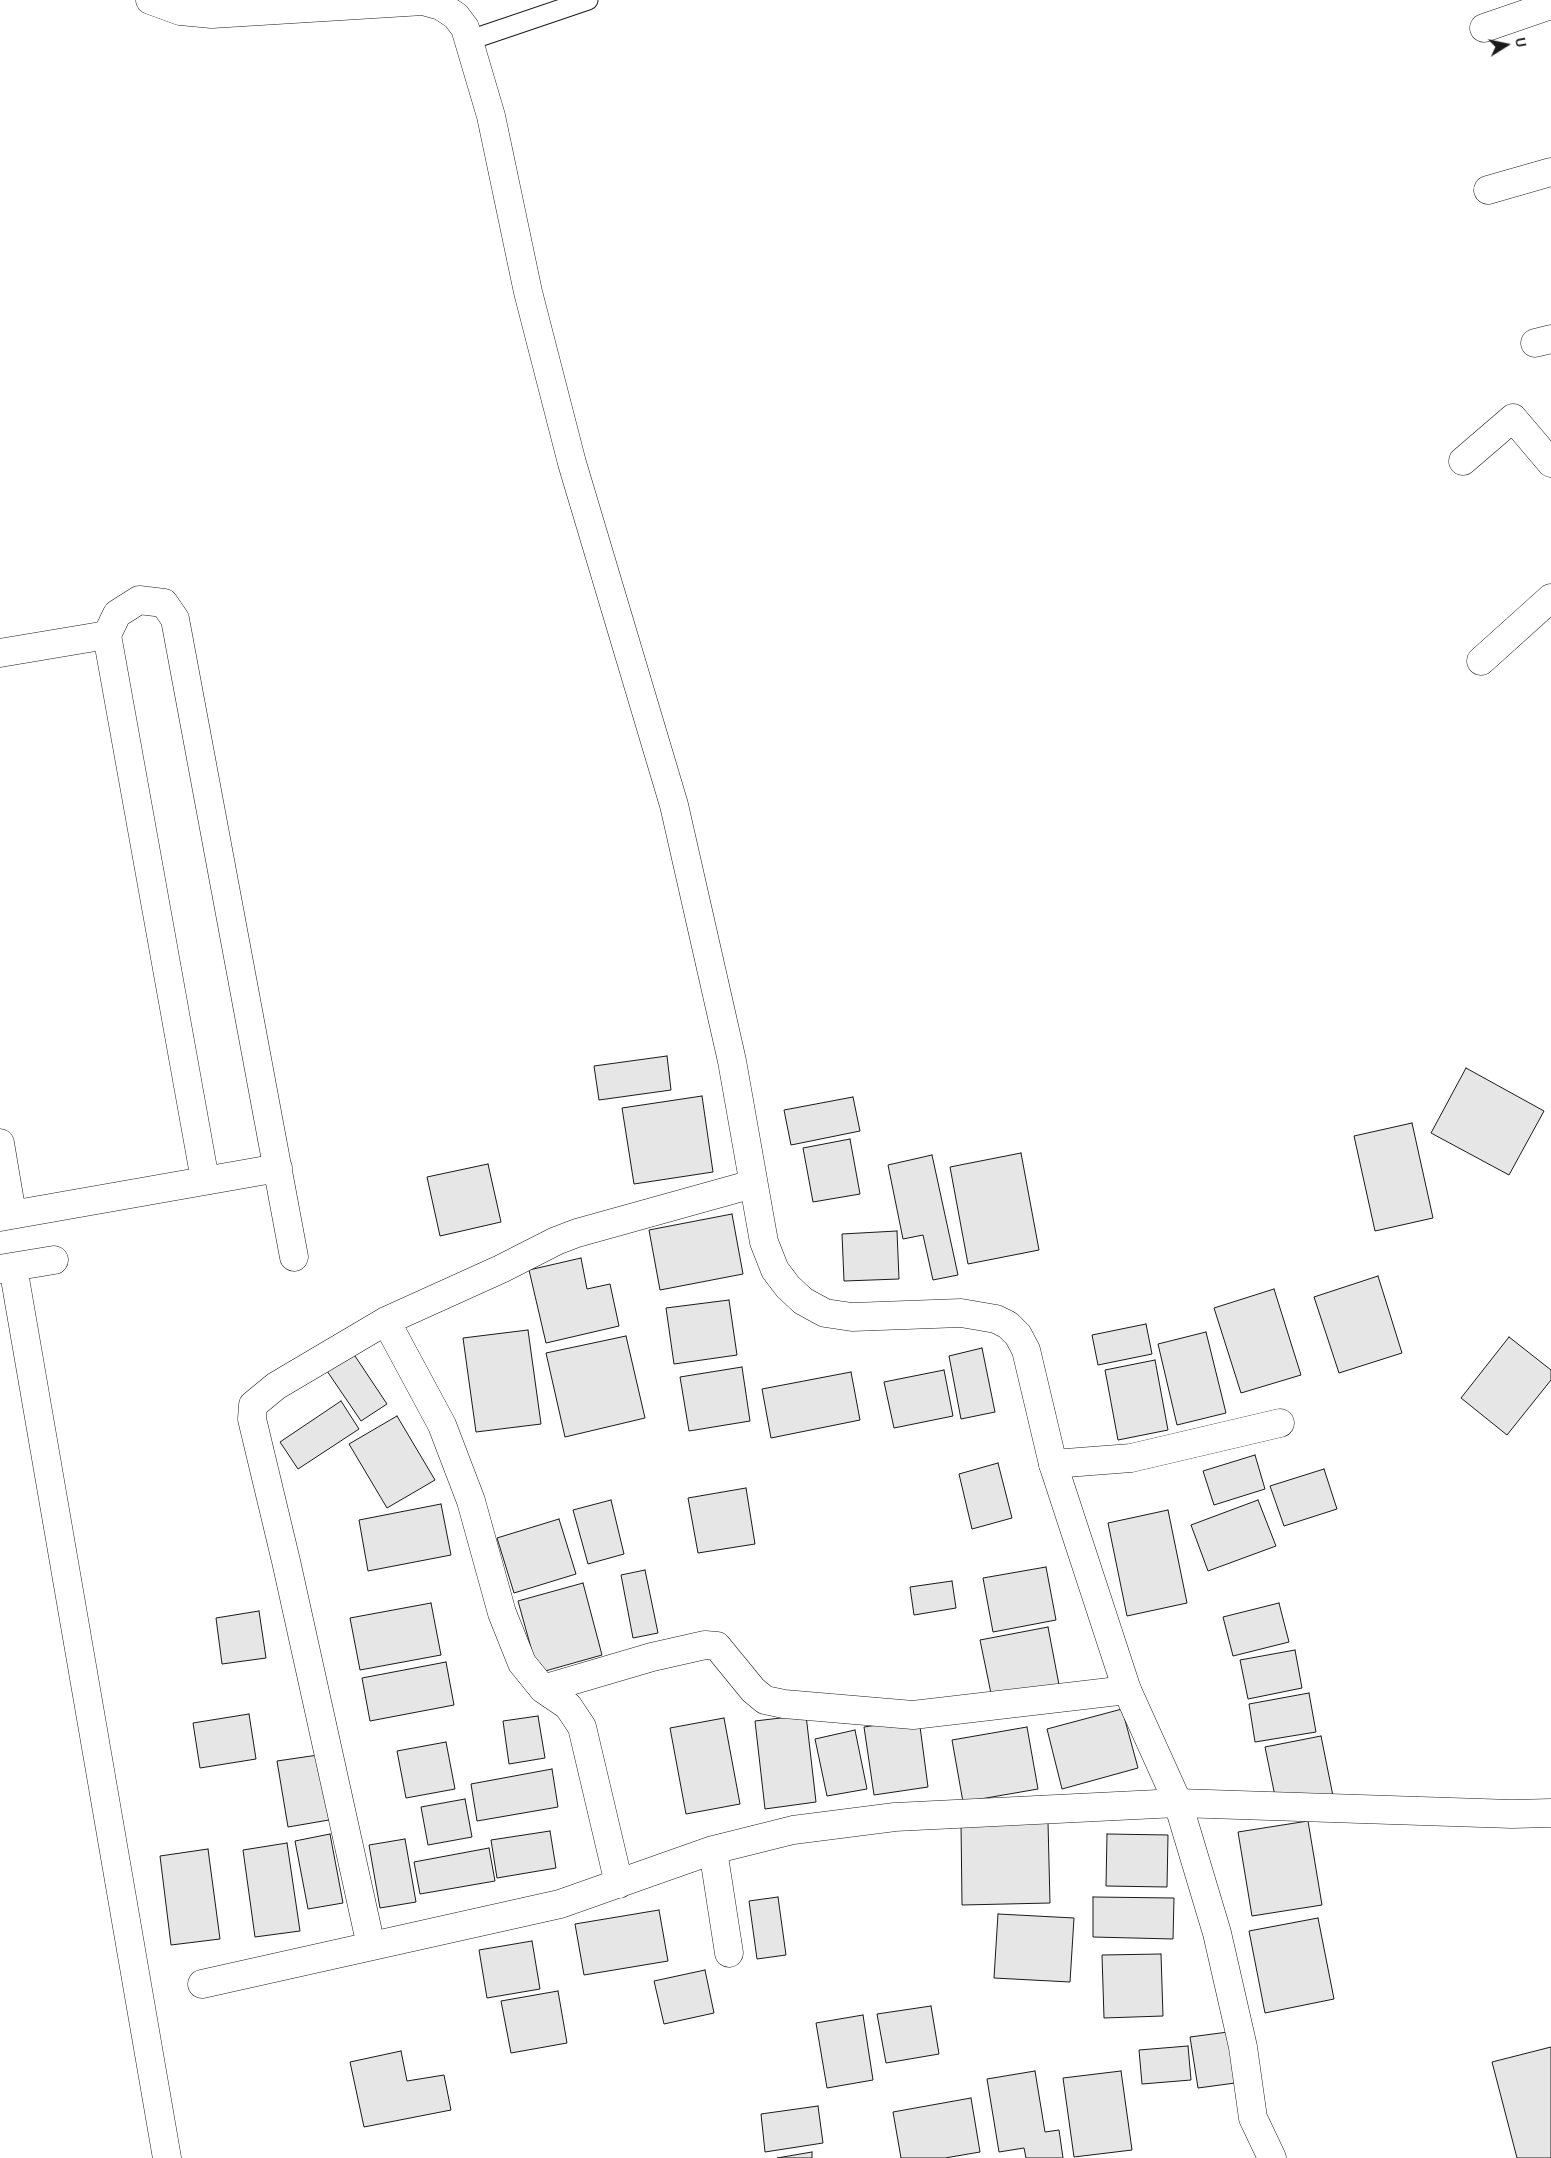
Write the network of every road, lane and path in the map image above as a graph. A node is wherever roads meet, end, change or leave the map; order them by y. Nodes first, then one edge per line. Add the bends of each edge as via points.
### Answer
1 (150, 0) edge
2 (588, 0) edge
3 (1551, 5) edge
4 (1484, 28) dead end
5 (470, 40) junction
6 (1551, 172) edge
7 (1488, 190) dead end
8 (1463, 462) dead end
9 (1551, 463) edge
10 (1551, 598) edge
11 (107, 635) junction
12 (0, 653) edge
13 (1481, 661) dead end
14 (0, 1143) edge
15 (278, 1168) junction
16 (205, 1180) junction
17 (753, 1184) junction
18 (6, 1216) edge
19 (294, 1257) dead end
20 (54, 1260) dead end
21 (7, 1268) edge
22 (386, 1321) junction
23 (1280, 1422) dead end
24 (1053, 1464) junction
25 (543, 1689) junction
26 (1127, 1690) junction
27 (1178, 1803) junction
28 (1551, 1813) edge
29 (712, 1850) junction
30 (619, 1884) junction
31 (371, 1946) junction
32 (729, 1952) dead end
33 (202, 1984) dead end
34 (167, 2158) edge
35 (1272, 2158) edge

1 - 5 street via 180,11 212,14 422,1 441,6 456,16
2 - 5 lane
3 - 4 street
5 - 17 street via 491,116 528,292 572,463 674,805 732,1061
6 - 7 street
8 - 9 street via 1513,418
10 - 13 street
11 - 12 street
11 - 15 street via 117,614 139,600 164,603 175,619
11 - 16 street
14 - 18 street
15 - 16 street
15 - 19 street
16 - 18 street
17 - 22 street via 577,1232
17 - 24 street via 764,1242 775,1270 803,1300 825,1312 852,1317 962,1313 996,1319 1008,1325 1026,1350
20 - 21 street
21 - 34 street
22 - 25 street via 442,1425 471,1501 509,1633 522,1663
22 - 31 street via 276,1386 253,1405 252,1419
23 - 24 street via 1131,1458
24 - 26 street
25 - 26 street via 706,1645 717,1646 765,1700 784,1704 914,1715
25 - 30 street via 568,1706 582,1727
26 - 27 street
27 - 28 street
27 - 29 street via 895,1817 793,1830
27 - 35 street via 1217,1933 1243,2047 1253,2118
29 - 30 street
29 - 32 street
30 - 31 street via 560,1904
31 - 33 street

